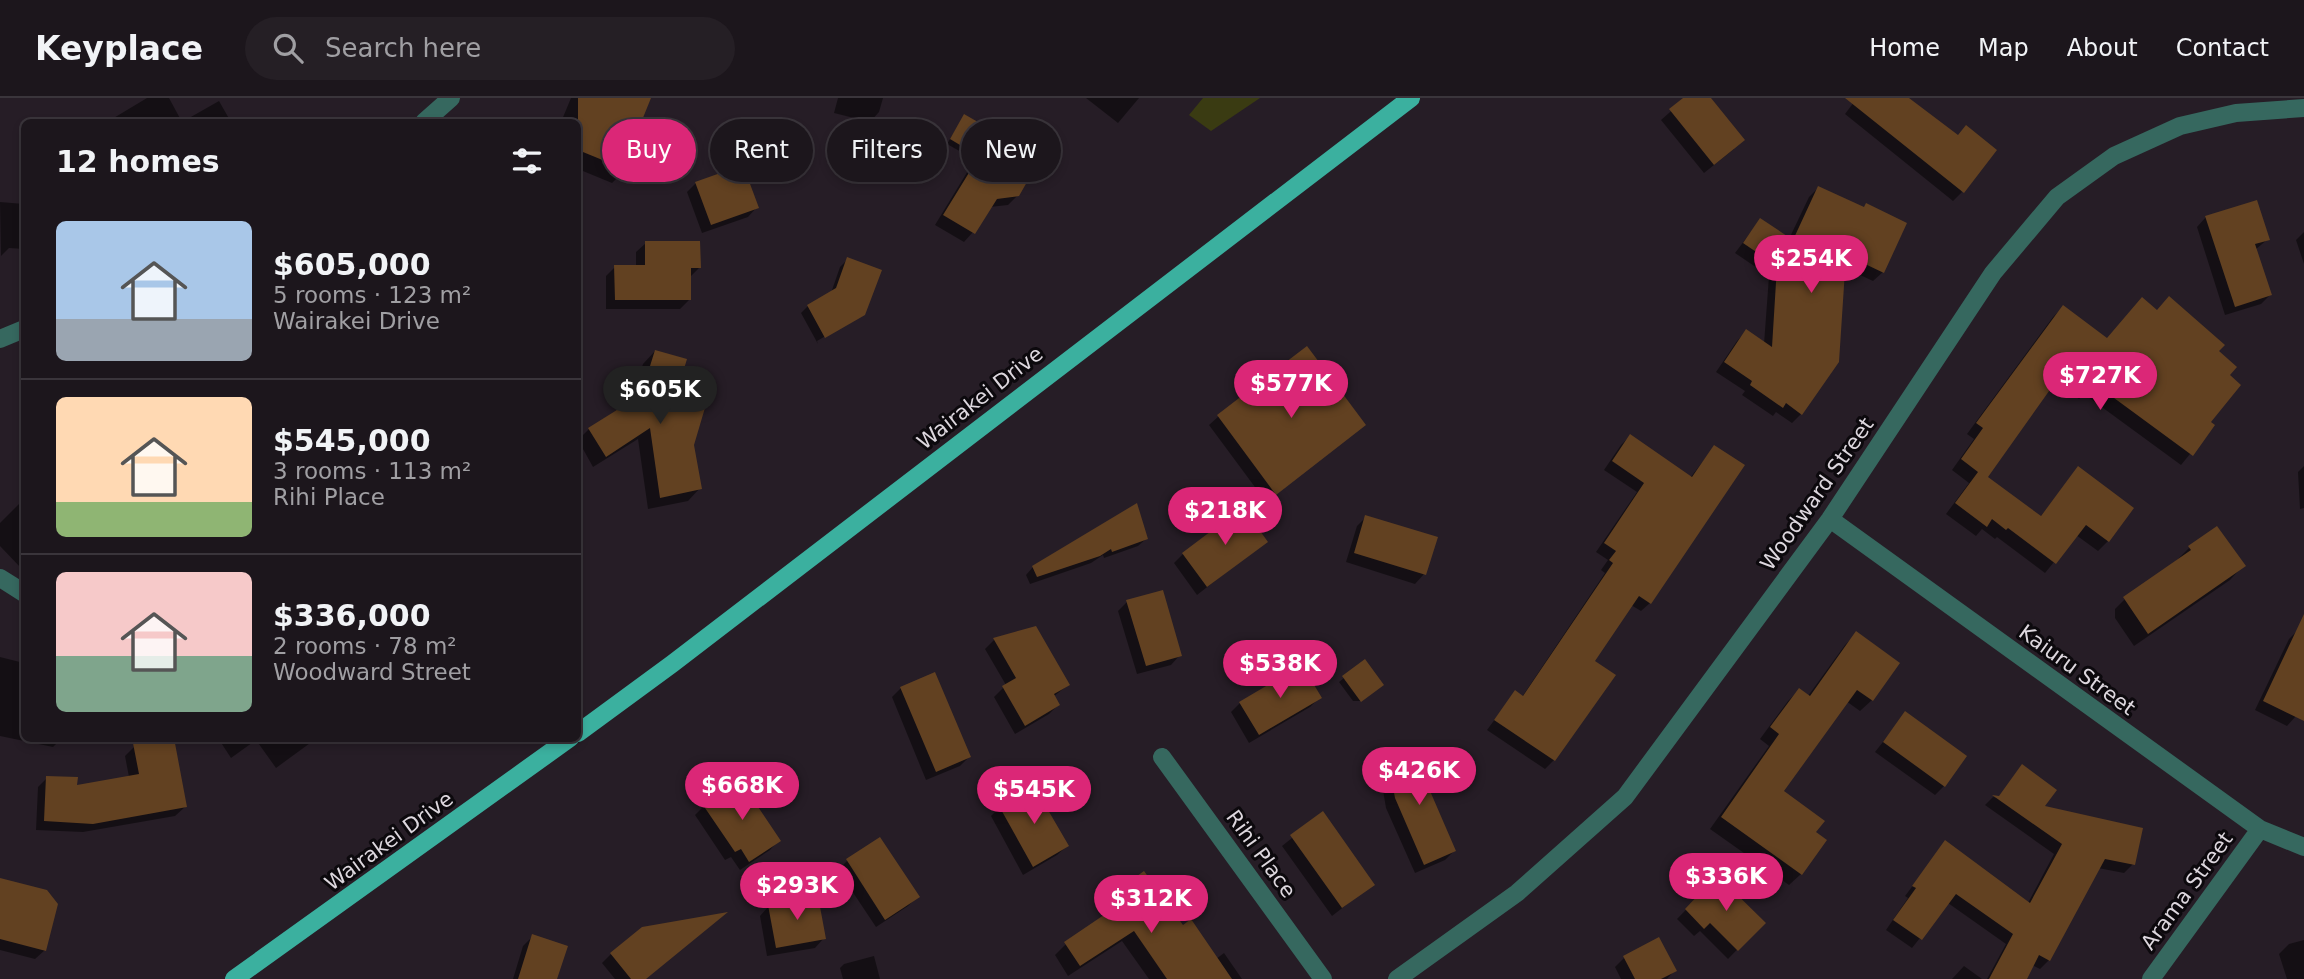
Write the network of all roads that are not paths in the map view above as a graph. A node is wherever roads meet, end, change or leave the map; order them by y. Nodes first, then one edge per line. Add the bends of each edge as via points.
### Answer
1 (451, 98) edge
2 (1411, 98) edge
3 (2304, 107) edge
4 (427, 119) edge
5 (21, 330) edge
6 (0, 339) edge
7 (1830, 519) junction
8 (0, 578) edge
9 (21, 591) edge
10 (581, 731) edge
11 (564, 742) edge
12 (1162, 757) dead end
13 (2260, 829) junction
14 (2304, 847) edge
15 (239, 977) edge
16 (1323, 979) edge
17 (1397, 979) edge
18 (2151, 979) edge

1 - 4 street
2 - 10 main road, Wairakei Drive
3 - 7 street, Woodward Street via 2236,113 2180,126 2113,156 2057,197 1993,273
5 - 6 street
7 - 13 street, Kaiuru Street
7 - 17 street, Woodward Street via 1625,797 1517,893
8 - 9 street
11 - 15 main road, Wairakei Drive
12 - 16 street, Rihi Place
13 - 14 street, Kaiuru Street
13 - 18 street, Arama Street

